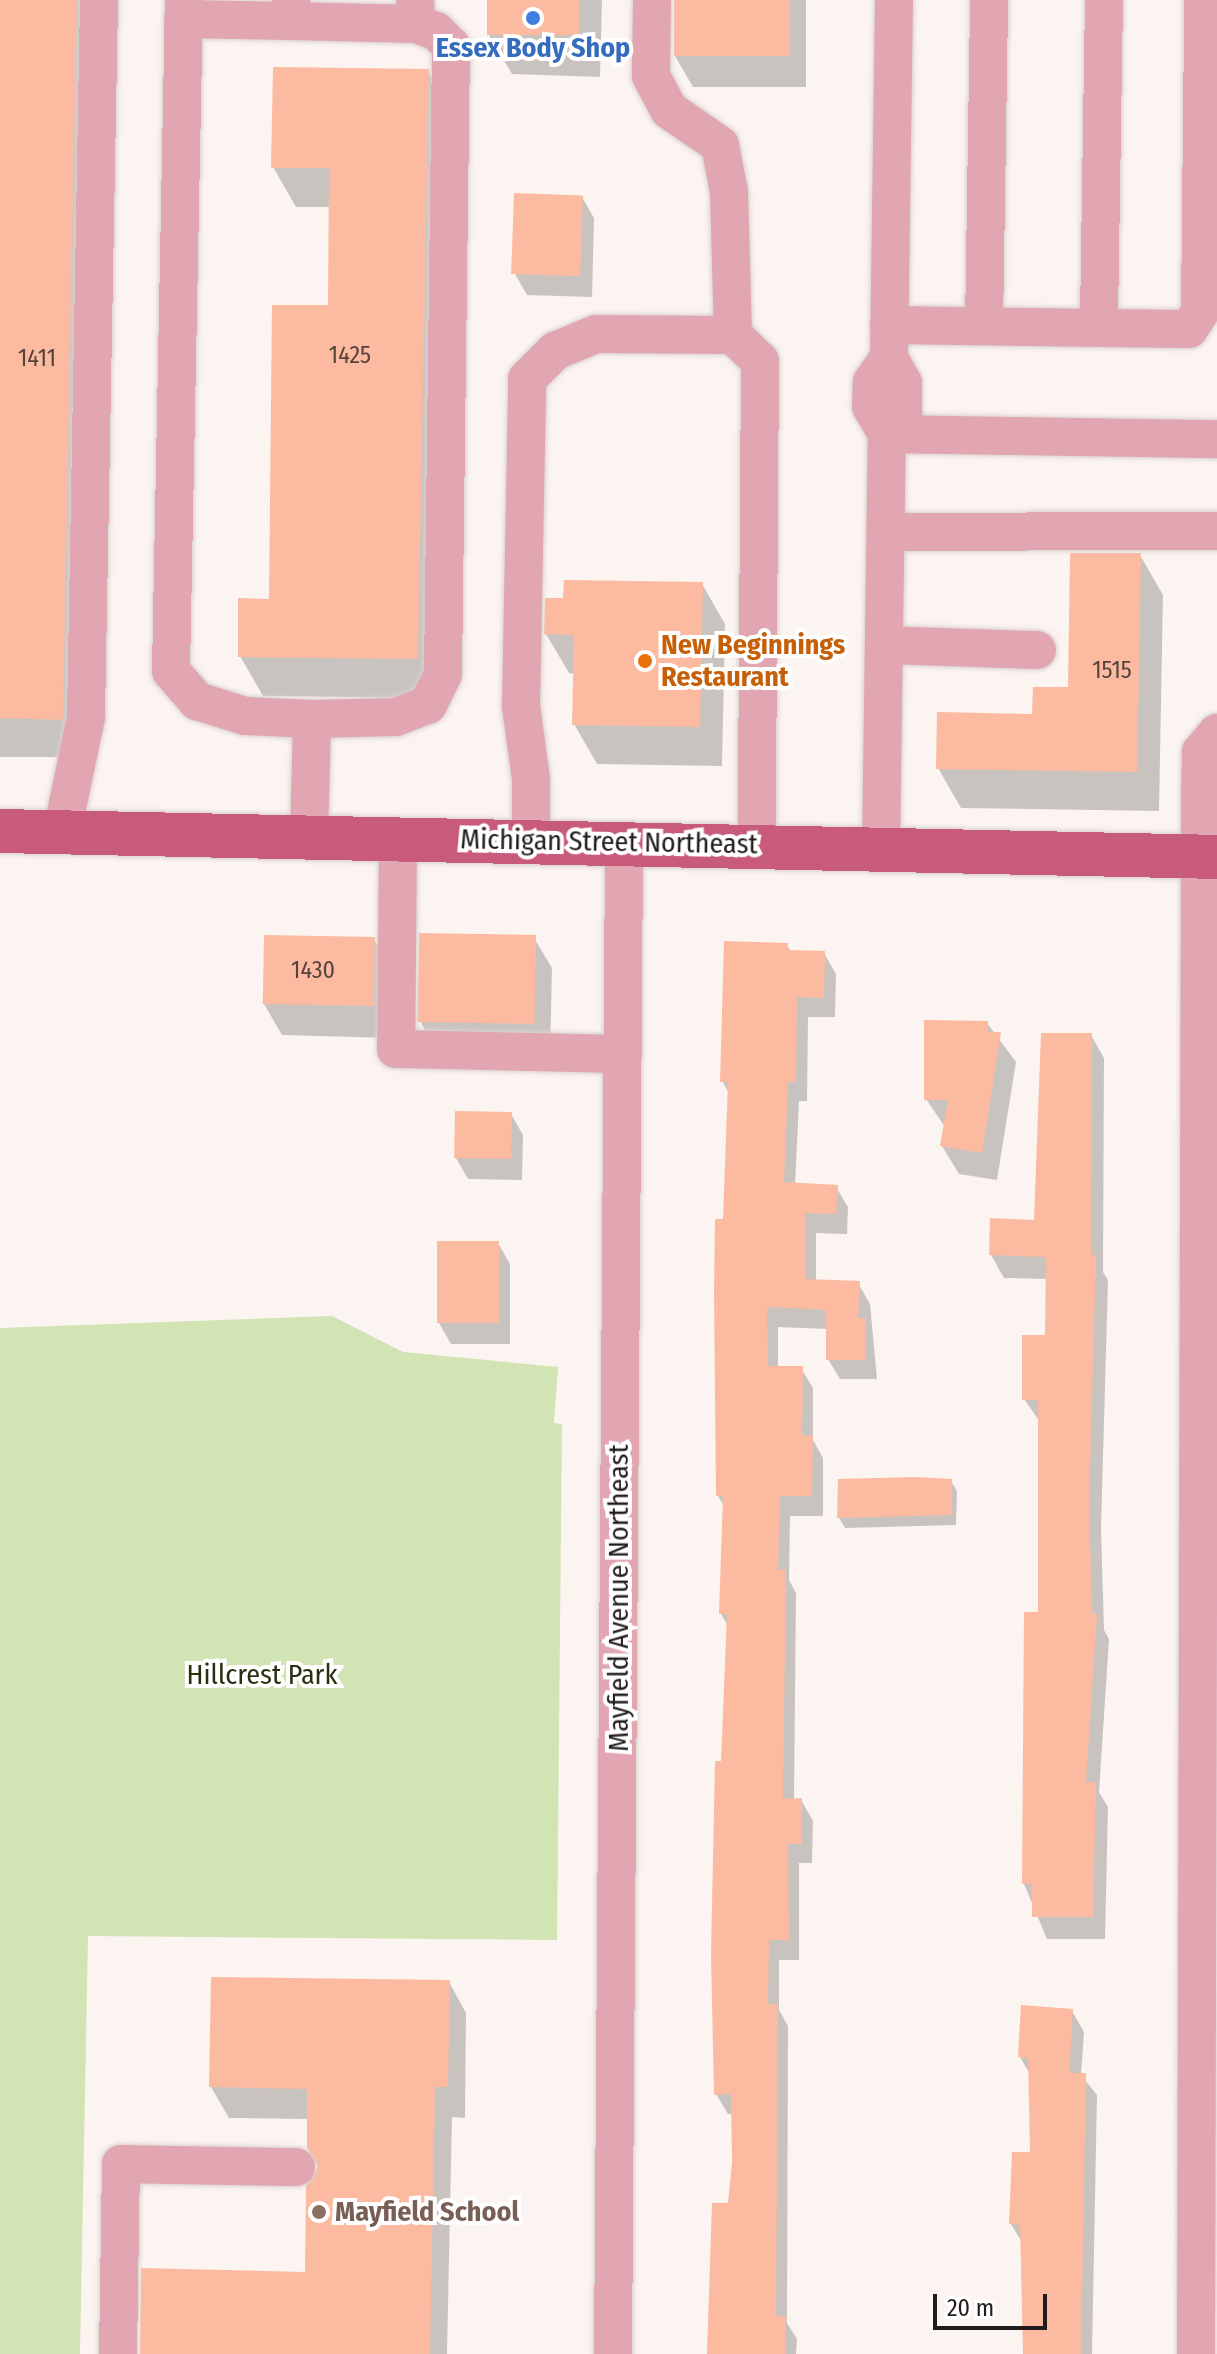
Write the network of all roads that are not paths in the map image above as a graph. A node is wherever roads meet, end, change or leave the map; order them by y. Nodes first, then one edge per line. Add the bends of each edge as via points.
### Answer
1 (99, 0) edge
2 (652, 0) edge
3 (894, 0) edge
4 (989, 0) edge
5 (1104, 0) edge
6 (1203, 0) edge
7 (184, 10) edge
8 (291, 10) edge
9 (416, 12) edge
10 (984, 326) junction
11 (1099, 328) junction
12 (733, 335) junction
13 (889, 341) junction
14 (887, 434) junction
15 (1217, 439) edge
16 (1217, 531) edge
17 (886, 532) junction
18 (884, 645) junction
19 (1037, 650) dead end
20 (312, 719) junction
21 (1217, 733) edge
22 (0, 831) edge
23 (62, 832) junction
24 (309, 837) junction
25 (398, 838) junction
26 (531, 840) junction
27 (624, 842) junction
28 (757, 845) junction
29 (881, 849) junction
30 (1210, 857) edge
31 (623, 1054) junction
32 (296, 2167) dead end
33 (118, 2354) edge
34 (613, 2354) edge
35 (1196, 2354) edge

1 - 23 street via 86,717
2 - 12 street via 651,76 669,110 720,145 729,192
3 - 13 street
4 - 10 street
5 - 11 street
6 - 11 street via 1200,312 1189,329
7 - 8 street
7 - 20 street via 171,671 197,701 245,716
8 - 9 street
9 - 20 street via 451,46 443,674 428,705 396,717
10 - 11 street
10 - 13 street
12 - 26 street via 596,334 555,351 527,379 521,706 531,779
12 - 28 street via 760,361
13 - 14 street via 903,383 903,414
14 - 15 street
14 - 17 street
16 - 17 street
17 - 18 street
18 - 19 street
18 - 29 street
20 - 24 street
21 - 30 street via 1201,752
22 - 23 main road, Michigan Street Northeast
23 - 24 main road, Michigan Street Northeast
24 - 25 main road, Michigan Street Northeast
25 - 26 main road, Michigan Street Northeast
25 - 31 street via 396,1049
26 - 27 main road, Michigan Street Northeast
27 - 28 main road, Michigan Street Northeast
27 - 31 street, Mayfield Avenue Northeast
28 - 29 main road, Michigan Street Northeast
29 - 30 main road, Michigan Street Northeast
30 - 35 street
31 - 34 street, Mayfield Avenue Northeast
32 - 33 street via 121,2164

